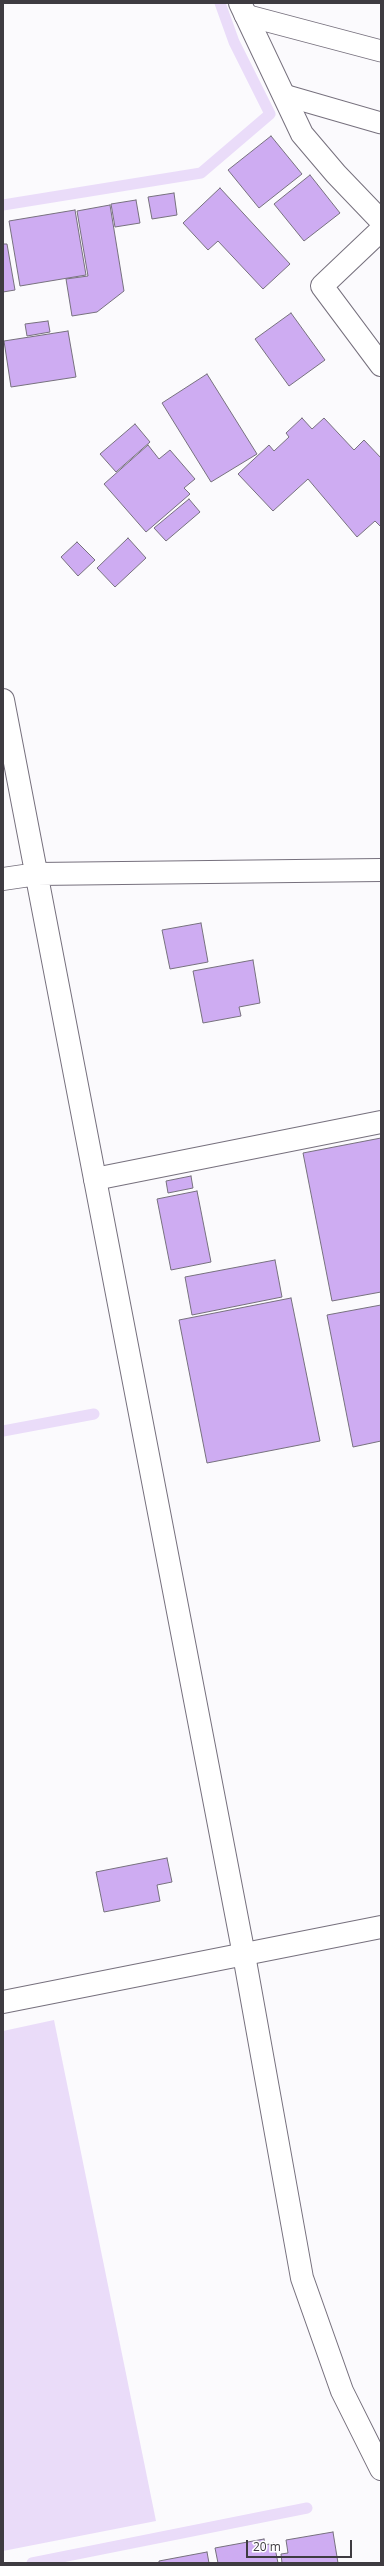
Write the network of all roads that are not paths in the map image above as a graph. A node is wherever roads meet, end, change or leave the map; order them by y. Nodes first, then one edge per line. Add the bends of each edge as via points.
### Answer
1 (243, 9) edge
2 (381, 51) edge
3 (284, 95) junction
4 (381, 123) edge
5 (381, 221) edge
6 (381, 230) edge
7 (381, 365) edge
8 (3, 700) edge
9 (381, 870) edge
10 (37, 874) junction
11 (3, 879) edge
12 (381, 1122) edge
13 (95, 1179) junction
14 (381, 1927) edge
15 (244, 1955) junction
16 (3, 2002) edge
17 (381, 2469) edge

1 - 2 lane
1 - 3 street
3 - 4 lane
3 - 5 street via 302,134
6 - 7 street via 322,286
8 - 10 street
9 - 10 street
10 - 11 street
10 - 13 street
12 - 13 street
13 - 15 street
14 - 15 street
15 - 16 street
15 - 17 street via 302,2278 342,2391

